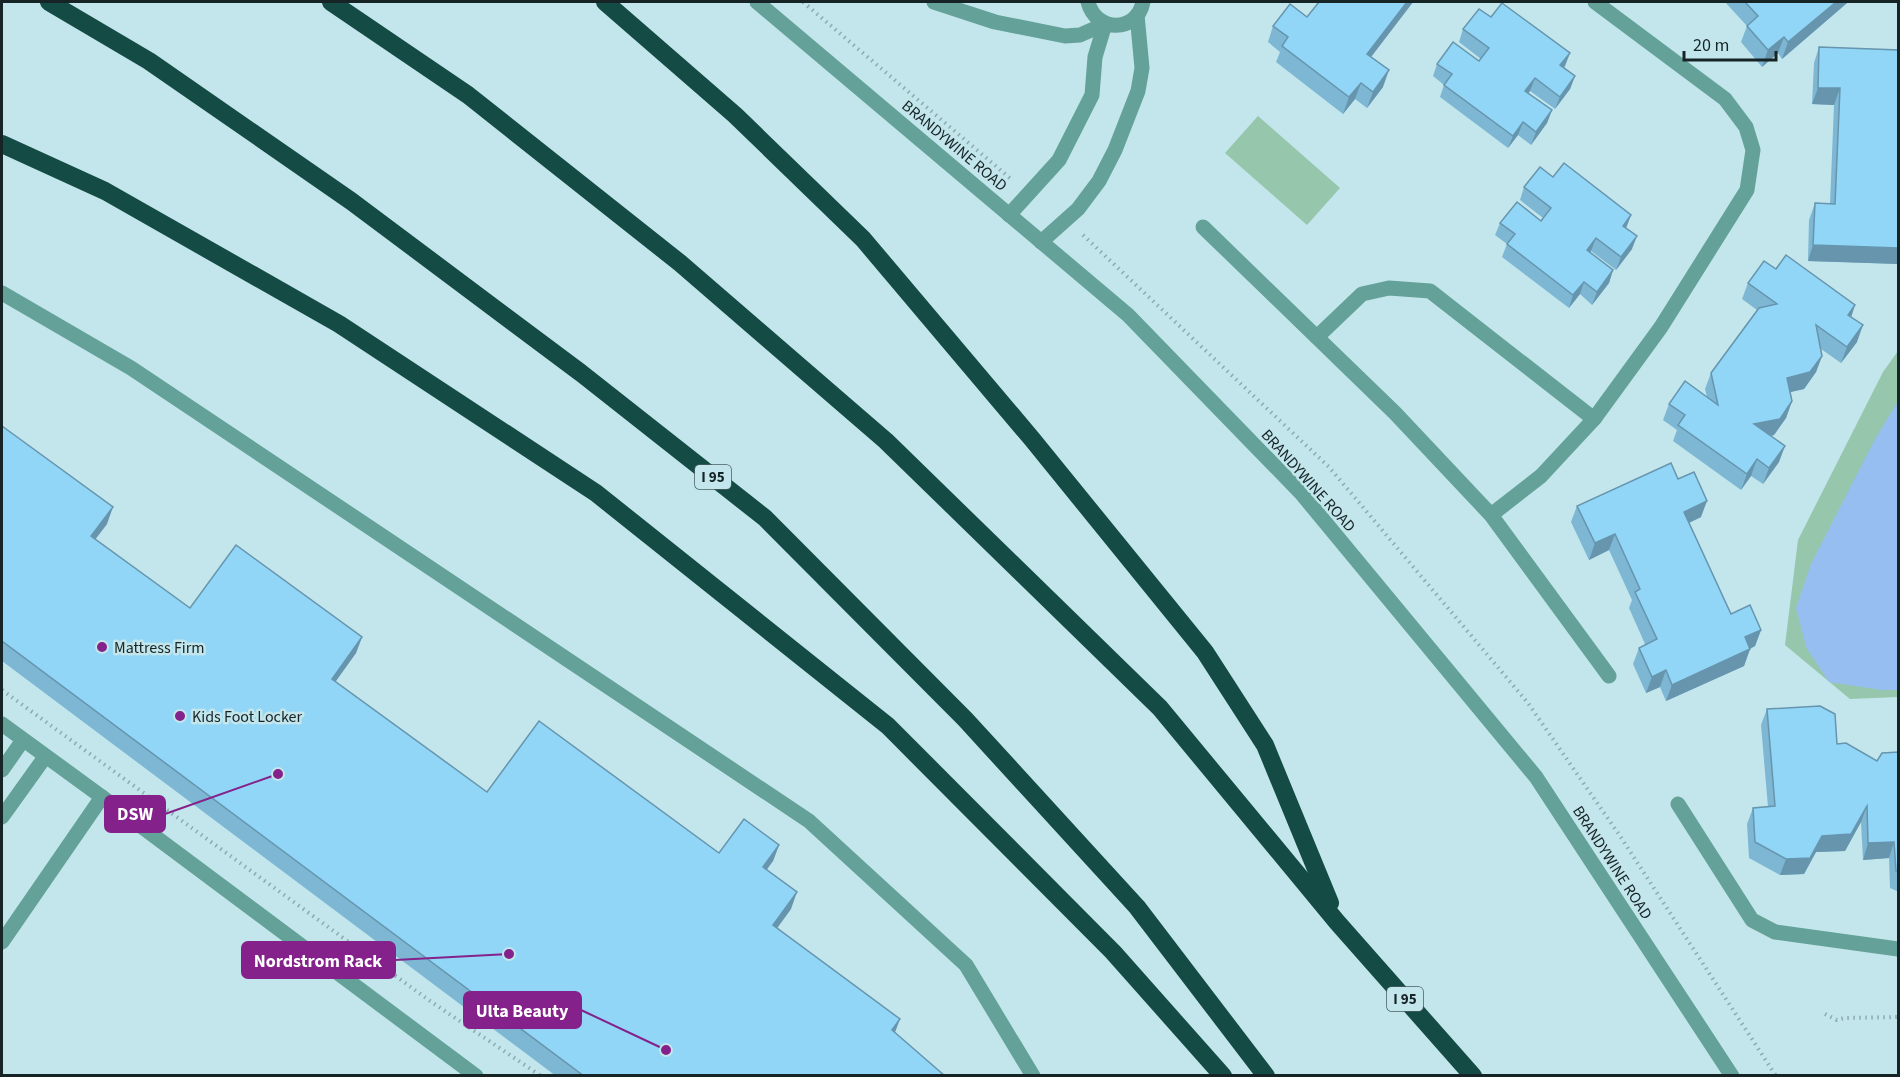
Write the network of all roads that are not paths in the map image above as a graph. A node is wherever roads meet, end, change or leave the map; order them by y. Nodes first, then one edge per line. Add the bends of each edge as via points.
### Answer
1 (49, 2) edge
2 (331, 2) edge
3 (605, 2) edge
4 (757, 2) edge
5 (934, 2) edge
6 (1088, 2) edge
7 (1595, 2) edge
8 (1140, 8) edge
9 (1105, 24) junction
10 (2, 144) edge
11 (1009, 215) junction
12 (1203, 227) dead end
13 (1041, 242) junction
14 (2, 293) edge
15 (1317, 337) junction
16 (1594, 419) junction
17 (1491, 515) junction
18 (1609, 676) dead end
19 (2, 724) edge
20 (23, 740) junction
21 (45, 757) junction
22 (2, 770) edge
23 (102, 797) junction
24 (1678, 804) dead end
25 (2, 817) edge
26 (1337, 922) junction
27 (2, 942) edge
28 (1899, 949) edge
29 (476, 1076) edge
30 (1033, 1076) edge
31 (1223, 1076) edge
32 (1266, 1076) edge
33 (1473, 1076) edge
34 (1732, 1076) edge

1 - 32 highway, I 95 via 149,62 351,201 581,373 765,518 965,719 1137,907
2 - 26 highway, I 95 via 468,96 671,256 886,441 1160,708
3 - 26 highway via 735,115 863,239 1205,652 1265,745
4 - 11 street, BRANDYWINE ROAD
5 - 9 street via 995,22 1065,36 1080,35
6 - 9 street
7 - 16 street via 1725,99 1746,126 1754,150 1747,190 1661,327
8 - 9 street via 1122,24
8 - 13 street via 1142,68 1138,91 1115,150 1078,209
9 - 11 street via 1095,57 1092,95 1059,160
10 - 31 highway via 105,191 339,324 596,494 888,726 1113,952
11 - 13 street, BRANDYWINE ROAD
12 - 15 street
13 - 34 street, BRANDYWINE ROAD via 1128,315 1301,493 1536,777
14 - 30 street via 130,368 809,820 966,964
15 - 16 street via 1362,294 1389,288 1430,291
15 - 17 street via 1395,412
16 - 17 street via 1540,476
17 - 18 street
19 - 20 street
20 - 21 street
20 - 22 street
21 - 23 street
21 - 25 street
23 - 27 street
23 - 29 street
24 - 28 street via 1752,920 1775,932
26 - 33 highway, I 95

